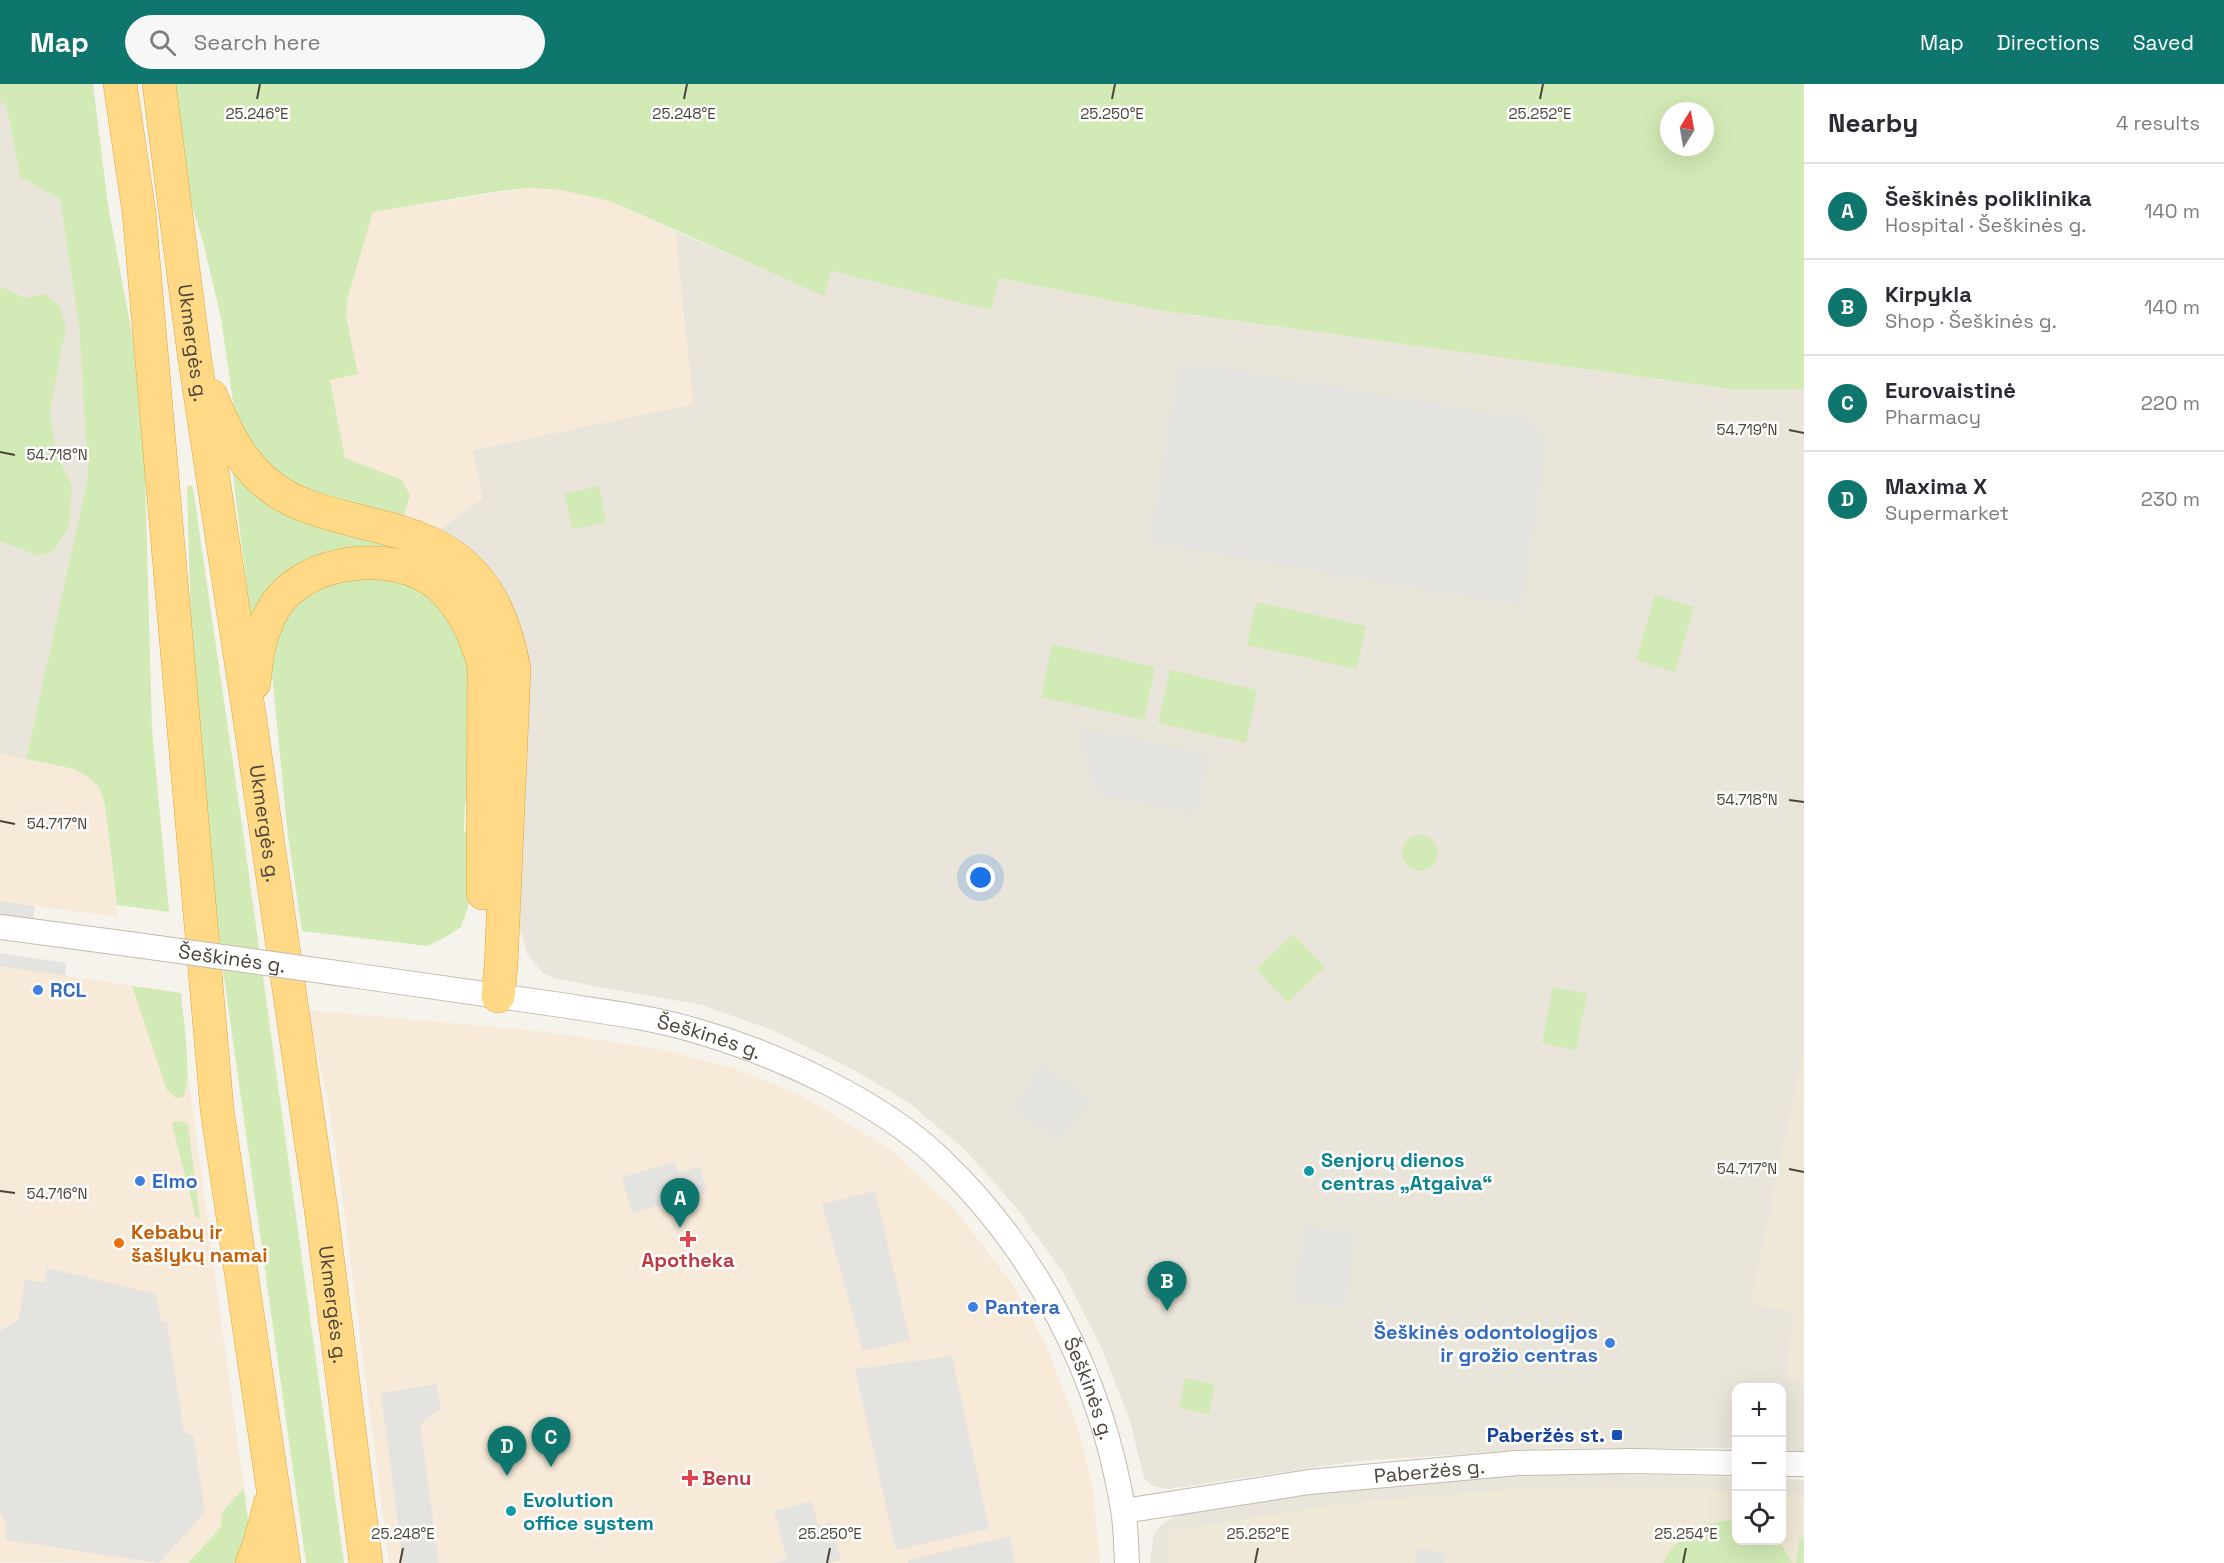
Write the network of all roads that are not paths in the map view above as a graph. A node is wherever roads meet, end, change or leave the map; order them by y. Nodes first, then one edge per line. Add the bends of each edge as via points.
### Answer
1 (120, 84) edge
2 (159, 84) edge
3 (194, 354) junction
4 (250, 720) junction
5 (0, 927) edge
6 (487, 995) junction
7 (1732, 1463) edge
8 (1786, 1464) edge
9 (1804, 1464) edge
10 (273, 1491) junction
11 (1124, 1511) junction
12 (252, 1563) edge
13 (284, 1563) edge
14 (366, 1563) edge
15 (1127, 1563) edge

1 - 10 highway, Ukmergės g. via 139,212 217,1108
2 - 3 highway, Ukmergės g.
3 - 4 highway, Ukmergės g.
3 - 6 highway via 233,444 248,466 271,487 334,515 437,546 473,575 501,617 514,669 501,966
4 - 6 highway via 256,654 264,628 274,607 290,589 310,576 352,563 377,563 421,573 454,601 473,629 484,664 483,940
4 - 14 highway, Ukmergės g. via 322,1216
5 - 6 street, Šeškinės g., bridge
6 - 11 street, Šeškinės g. via 633,1016 699,1031 752,1049 852,1096 938,1157 997,1223 1049,1298 1080,1361 1101,1418
7 - 11 street, Paberžės g. via 1505,1464 1309,1482
8 - 9 street
10 - 12 highway
10 - 13 highway, Ukmergės g.
11 - 15 street, Šeškinės g.

